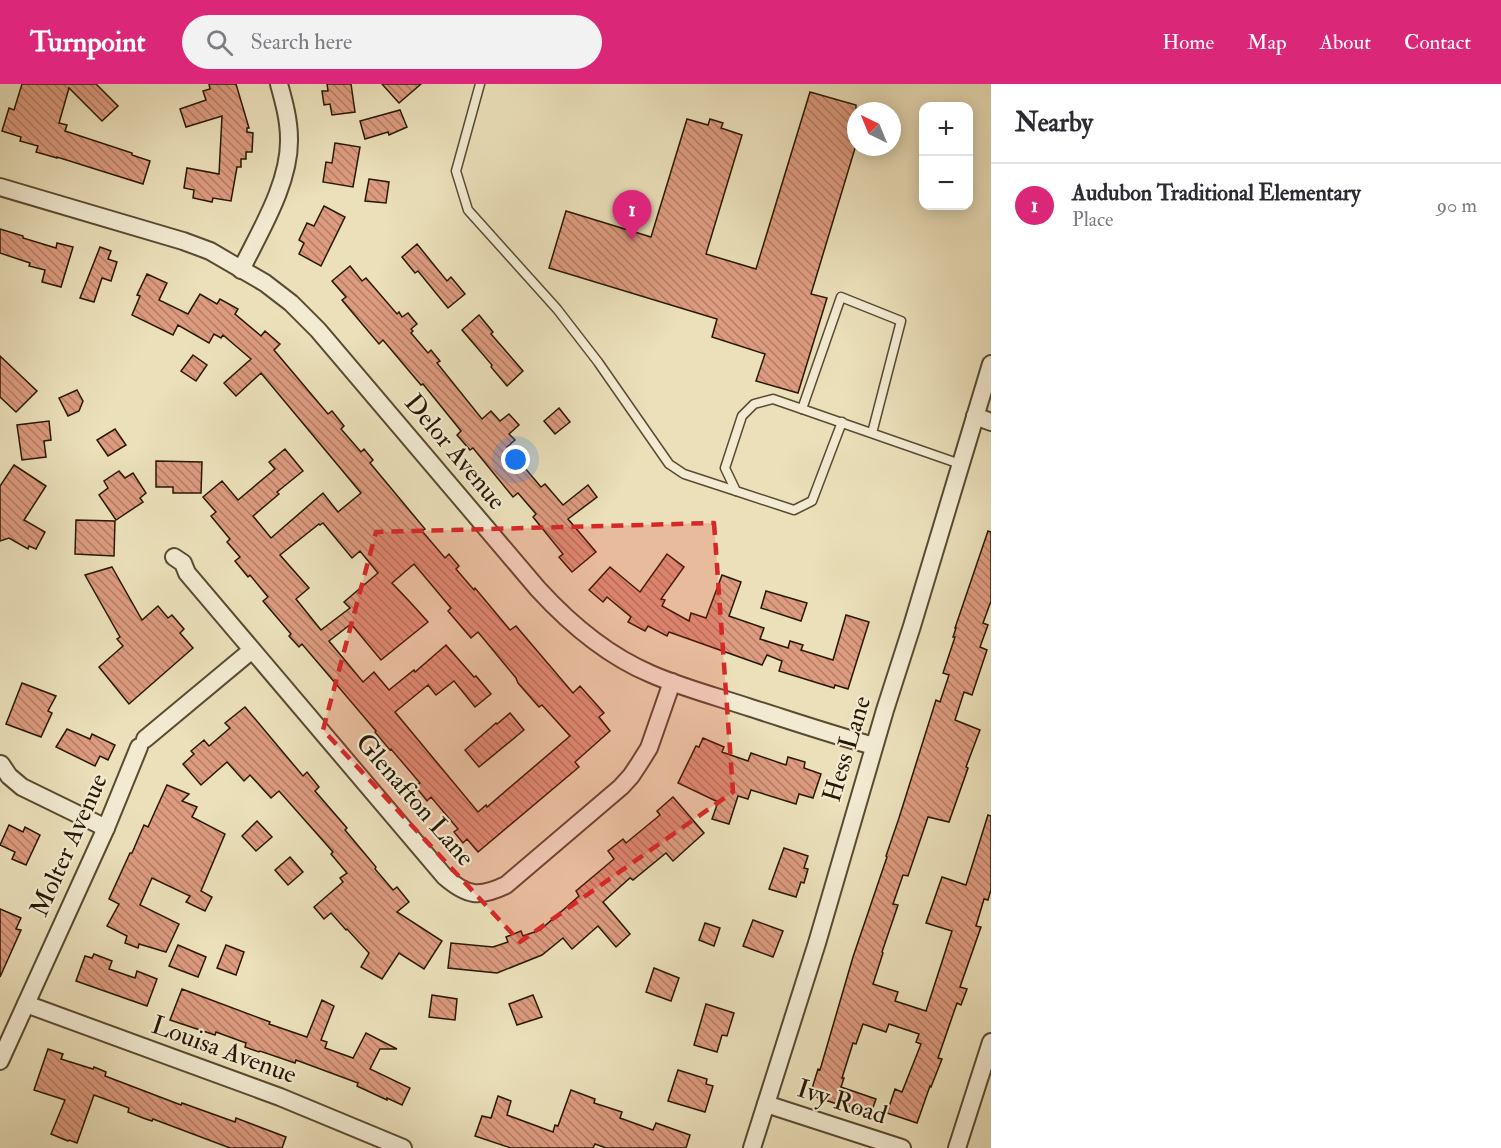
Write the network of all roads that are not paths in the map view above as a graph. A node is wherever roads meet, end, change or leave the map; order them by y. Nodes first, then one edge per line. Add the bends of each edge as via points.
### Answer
1 (279, 84) edge
2 (480, 84) edge
3 (0, 187) edge
4 (241, 270) junction
5 (991, 364) edge
6 (986, 396) edge
7 (802, 409) junction
8 (975, 416) junction
9 (842, 422) junction
10 (991, 422) edge
11 (872, 433) junction
12 (960, 464) junction
13 (736, 491) junction
14 (174, 557) dead end
15 (252, 650) junction
16 (672, 682) junction
17 (874, 746) junction
18 (1, 764) edge
19 (105, 828) junction
20 (26, 1004) junction
21 (991, 1042) edge
22 (0, 1061) edge
23 (766, 1104) junction
24 (403, 1148) edge
25 (752, 1148) edge
26 (902, 1148) edge
27 (957, 1148) edge

1 - 4 street via 289,139 285,173
2 - 13 lane via 456,171 468,210 557,309 669,464 684,474
3 - 4 street, Delor Avenue via 183,241 210,251
4 - 16 street, Delor Avenue via 291,303 318,330 558,611 589,639 650,674
5 - 6 street, Hess Lane
6 - 8 street, Hess Lane
7 - 9 lane
7 - 11 lane via 841,297 901,321
7 - 13 lane via 773,399 754,404 742,416 725,468
8 - 10 street
8 - 12 street, Hess Lane
9 - 11 lane
9 - 13 lane via 812,501 794,510
11 - 12 lane
12 - 17 street, Hess Lane
14 - 15 street, Glenafton Lane via 183,563 187,573
15 - 16 street, Glenafton Lane via 445,877 458,888 476,893 506,885 631,776 649,747
15 - 19 street, Molter Avenue via 142,743
16 - 17 street, Delor Avenue
17 - 23 street, Hess Lane
18 - 19 street via 22,787
19 - 20 street, Molter Avenue
20 - 22 street, Molter Avenue
20 - 24 street, Louisa Avenue via 280,1097
21 - 27 street
23 - 25 street, Hess Lane
23 - 26 street, Ivy Road

